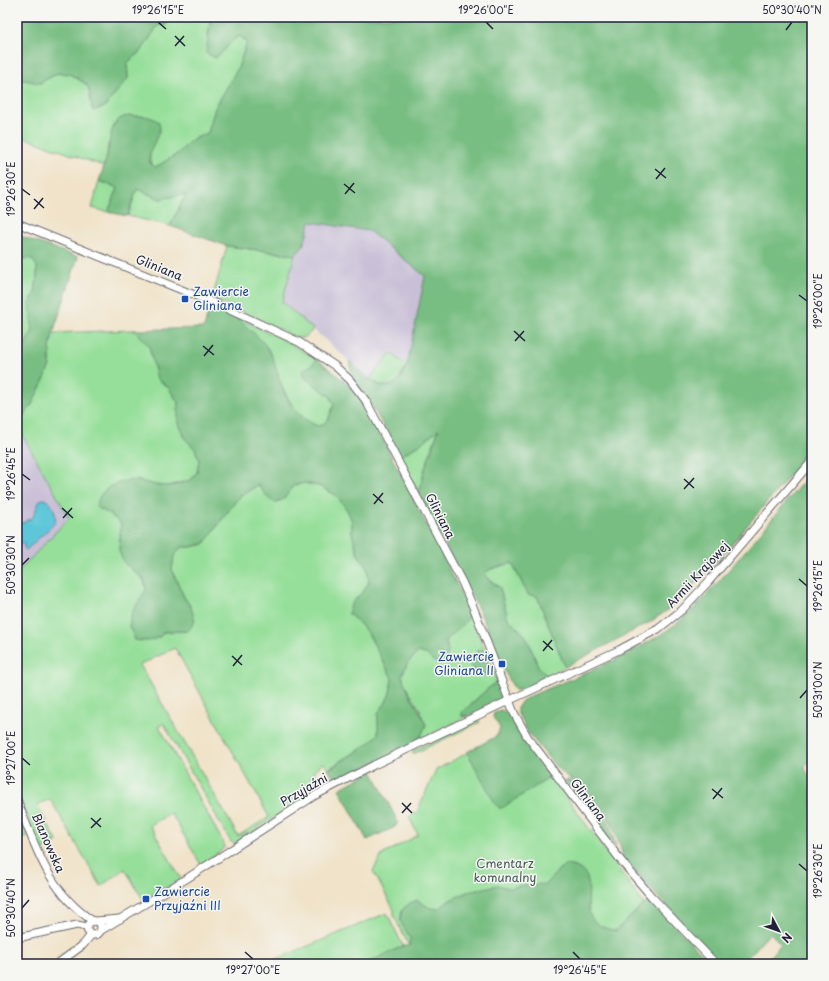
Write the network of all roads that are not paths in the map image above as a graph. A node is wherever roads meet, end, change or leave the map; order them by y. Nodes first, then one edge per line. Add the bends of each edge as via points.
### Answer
1 (17, 223) edge
2 (812, 462) edge
3 (510, 700) junction
4 (17, 800) edge
5 (79, 911) junction
6 (120, 919) junction
7 (95, 921) junction
8 (84, 926) junction
9 (100, 931) junction
10 (91, 935) junction
11 (17, 938) edge
12 (57, 964) edge
13 (716, 964) edge

1 - 3 street, Gliniana via 219,305 285,335 335,366 350,380 366,401 462,582
2 - 3 street, Armii Krajowej via 718,572 671,619 645,637
3 - 6 street, Przyjaźni via 314,796
3 - 13 street, Gliniana via 514,713 528,736 622,862
4 - 5 street, Blanowska via 50,878
5 - 7 street, Blanowska
5 - 8 street
6 - 7 street, Przyjaźni
6 - 9 street, Przyjaźni
7 - 8 street
7 - 9 street via 100,925
8 - 10 street
8 - 11 street
9 - 10 street via 96,935
10 - 12 street via 83,945

